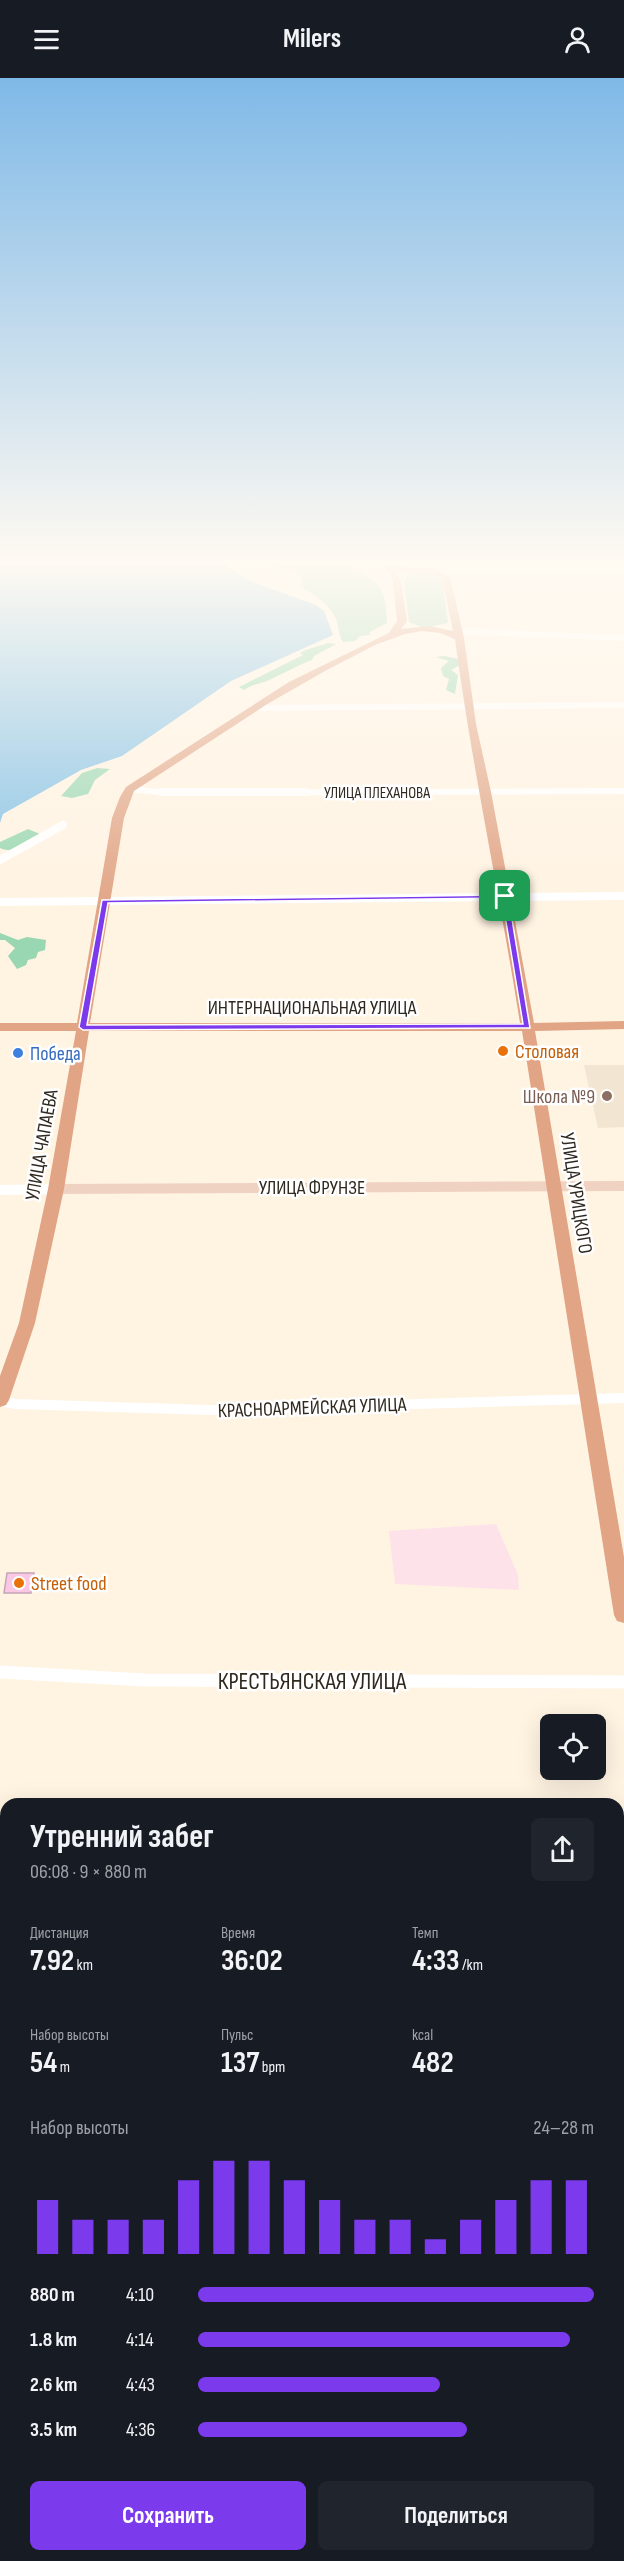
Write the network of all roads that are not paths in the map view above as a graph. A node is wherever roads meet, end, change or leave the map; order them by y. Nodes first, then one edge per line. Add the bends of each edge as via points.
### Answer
1 (298, 681) edge
2 (464, 681) edge
3 (468, 705) junction
4 (624, 705) edge
5 (252, 708) junction
6 (130, 789) junction
7 (624, 791) edge
8 (486, 792) junction
9 (63, 825) dead end
10 (0, 860) edge
11 (505, 896) junction
12 (624, 896) edge
13 (105, 901) junction
14 (0, 903) edge
15 (624, 1025) edge
16 (0, 1027) edge
17 (83, 1027) junction
18 (527, 1027) junction
19 (555, 1186) junction
20 (624, 1186) edge
21 (56, 1189) junction
22 (0, 1190) edge
23 (588, 1398) junction
24 (624, 1398) edge
25 (0, 1401) edge
26 (624, 1615) edge
27 (0, 1672) edge
28 (624, 1682) edge

1 - 5 main road
2 - 3 main road, УЛИЦА УРИЦКОГО
3 - 4 street
3 - 5 street
3 - 8 main road, УЛИЦА УРИЦКОГО
5 - 6 main road
6 - 8 street, УЛИЦА ПЛЕХАНОВА via 167,793
6 - 13 main road, УЛИЦА ЧАПАЕВА via 118,818
7 - 8 street, УЛИЦА ПЛЕХАНОВА
8 - 11 main road, УЛИЦА УРИЦКОГО
9 - 10 street
11 - 12 street
11 - 13 street
11 - 18 main road, УЛИЦА УРИЦКОГО
13 - 14 street
13 - 17 main road, УЛИЦА ЧАПАЕВА
15 - 18 main road, ИНТЕРНАЦИОНАЛЬНАЯ УЛИЦА
16 - 17 main road, ИНТЕРНАЦИОНАЛЬНАЯ УЛИЦА
17 - 18 main road, ИНТЕРНАЦИОНАЛЬНАЯ УЛИЦА
17 - 21 main road, УЛИЦА ЧАПАЕВА
18 - 19 main road, УЛИЦА УРИЦКОГО
19 - 20 street, УЛИЦА ФРУНЗЕ
19 - 21 street, УЛИЦА ФРУНЗЕ
19 - 23 main road, УЛИЦА УРИЦКОГО
21 - 22 street, УЛИЦА ФРУНЗЕ
21 - 25 main road, УЛИЦА ЧАПАЕВА via 27,1323
23 - 24 street, КРАСНОАРМЕЙСКАЯ УЛИЦА
23 - 25 street, КРАСНОАРМЕЙСКАЯ УЛИЦА via 210,1410
23 - 26 main road, УЛИЦА УРИЦКОГО
27 - 28 street, КРЕСТЬЯНСКАЯ УЛИЦА via 144,1680

